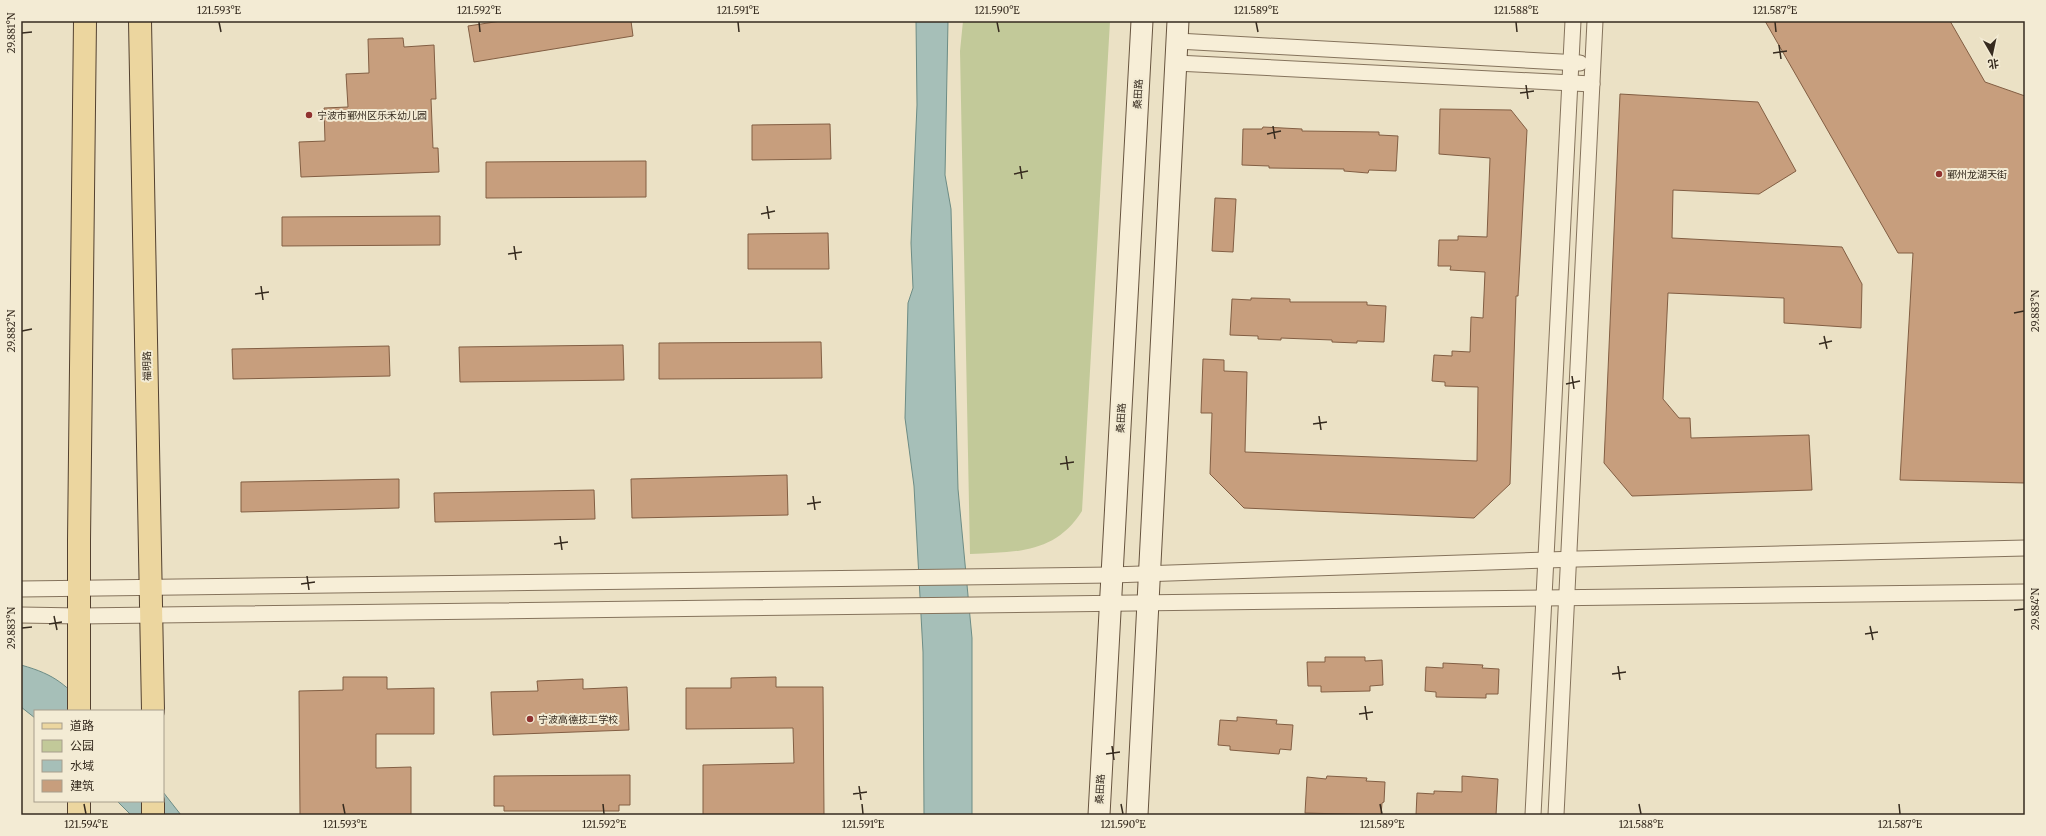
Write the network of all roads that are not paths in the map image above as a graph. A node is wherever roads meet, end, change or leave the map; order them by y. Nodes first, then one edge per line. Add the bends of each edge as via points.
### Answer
1 (85, 21) edge
2 (140, 21) edge
3 (1142, 21) edge
4 (1573, 21) edge
5 (1596, 21) edge
6 (1177, 31) edge
7 (1571, 62) junction
8 (1176, 63) junction
9 (1593, 63) junction
10 (1570, 83) junction
11 (1592, 84) junction
12 (2025, 548) edge
13 (1570, 559) junction
14 (1546, 560) junction
15 (1150, 574) junction
16 (1112, 575) junction
17 (152, 587) junction
18 (79, 589) junction
19 (21, 590) edge
20 (2025, 592) edge
21 (1544, 598) junction
22 (1568, 598) junction
23 (1110, 604) junction
24 (1148, 604) junction
25 (21, 615) edge
26 (152, 615) junction
27 (79, 616) junction
28 (79, 710) edge
29 (153, 710) edge
30 (79, 802) edge
31 (153, 802) edge
32 (79, 815) edge
33 (153, 815) edge
34 (1099, 815) edge
35 (1137, 815) edge
36 (1533, 815) edge
37 (1556, 815) edge

1 - 18 main road
2 - 17 main road, 福明路
3 - 16 main road, 桑田路
4 - 7 street
5 - 9 street
6 - 7 street
6 - 8 main road
7 - 9 street
7 - 10 street
8 - 10 street
8 - 15 main road
9 - 11 street
10 - 11 street
10 - 14 street
11 - 13 street
12 - 13 street
13 - 14 street
13 - 22 street
14 - 15 street
14 - 21 street
15 - 16 street
15 - 24 main road
16 - 17 street
16 - 23 main road, 桑田路
17 - 18 street
17 - 26 main road, 福明路
18 - 19 street
18 - 27 main road
20 - 22 street
21 - 22 street
21 - 24 street
21 - 36 street
22 - 37 street
23 - 24 street
23 - 26 street
23 - 34 main road, 桑田路
24 - 35 main road
25 - 27 street
26 - 27 street
26 - 29 main road, 福明路
27 - 28 main road
30 - 32 main road
31 - 33 main road

